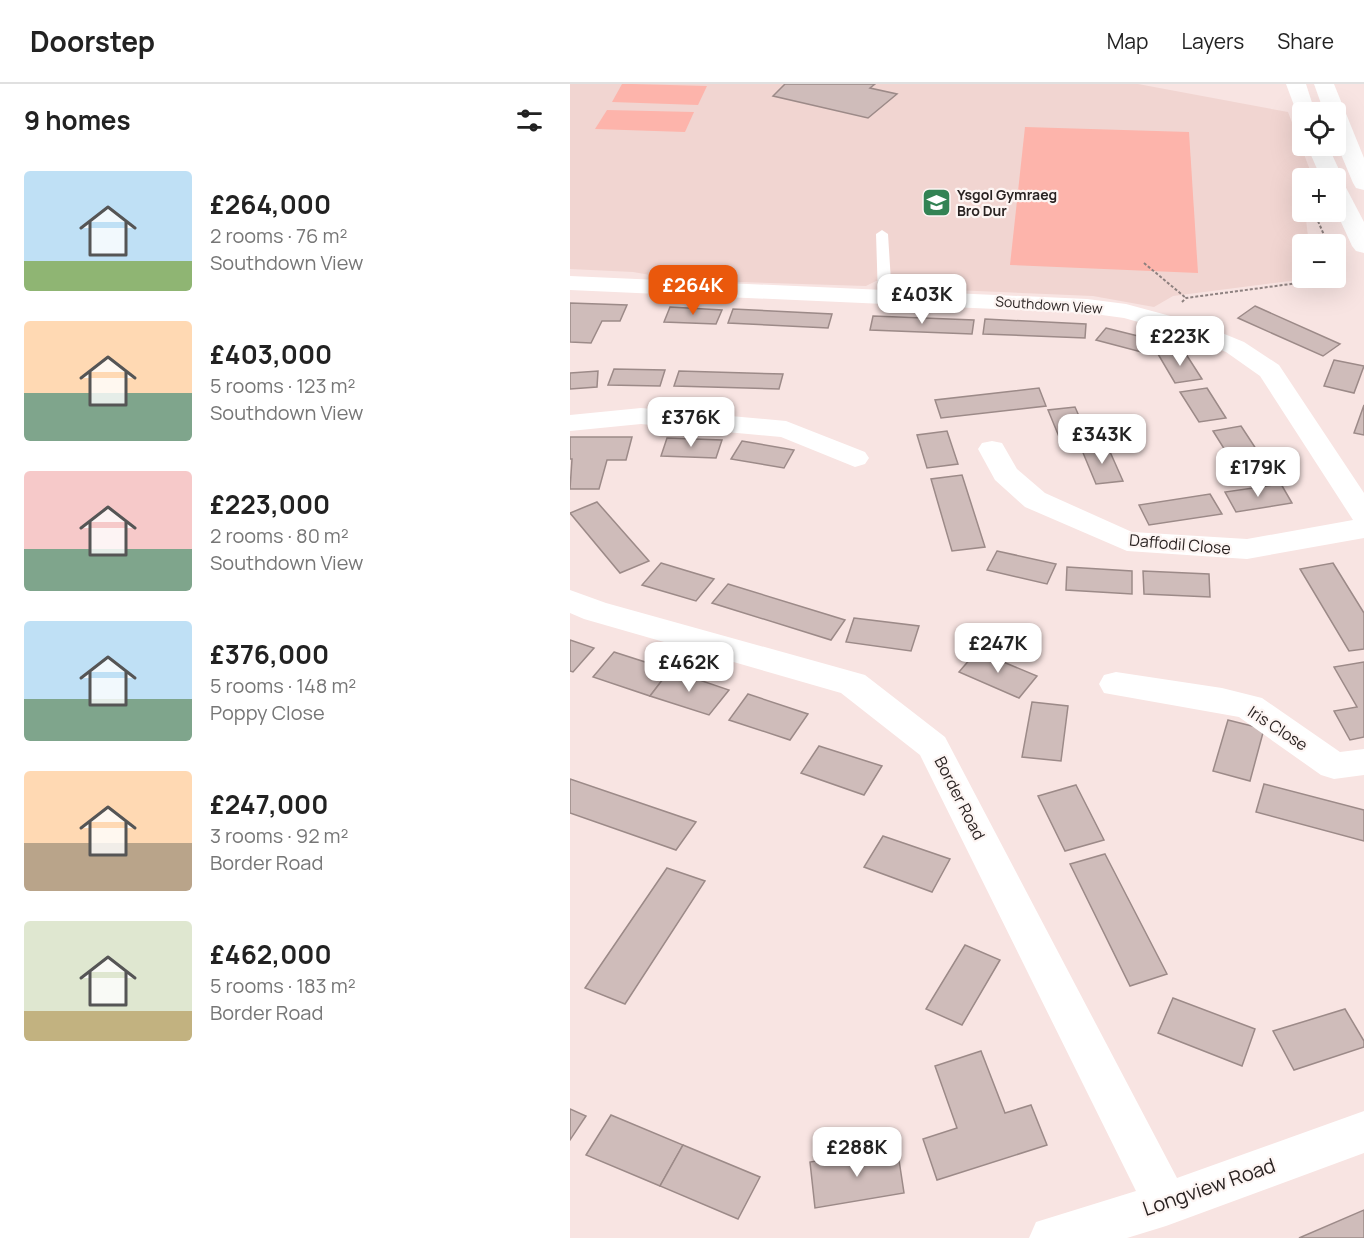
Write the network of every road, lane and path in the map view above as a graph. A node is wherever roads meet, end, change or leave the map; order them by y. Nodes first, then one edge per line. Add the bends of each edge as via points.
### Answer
1 (1296, 84) edge
2 (1324, 84) edge
3 (1302, 102) edge
4 (1331, 102) edge
5 (1346, 140) edge
6 (1364, 183) edge
7 (1346, 208) edge
8 (882, 234) dead end
9 (1364, 246) edge
10 (1144, 263) dead end
11 (570, 283) edge
12 (1292, 284) edge
13 (885, 297) junction
14 (1186, 298) junction
15 (1165, 320) junction
16 (570, 423) edge
17 (992, 449) dead end
18 (855, 458) dead end
19 (1364, 515) edge
20 (1364, 528) edge
21 (570, 601) edge
22 (1116, 684) dead end
23 (1364, 762) edge
24 (1364, 1132) edge
25 (1166, 1204) junction
26 (1052, 1238) edge

1 - 3 street
2 - 4 street
5 - 6 street
7 - 9 street
8 - 13 lane
10 - 14 path
11 - 13 street, Southdown View
12 - 14 path
13 - 15 street, Southdown View via 1087,306
14 - 15 path
15 - 19 street, Southdown View via 1234,347 1270,371
16 - 18 street via 641,416 786,429
17 - 20 street, Daffodil Close via 1005,474 1035,500 1127,541 1247,549
21 - 25 street, Border Road via 853,684 933,746
22 - 23 street, Iris Close via 1250,707 1334,766
24 - 25 street, Longview Road
25 - 26 street, Longview Road

